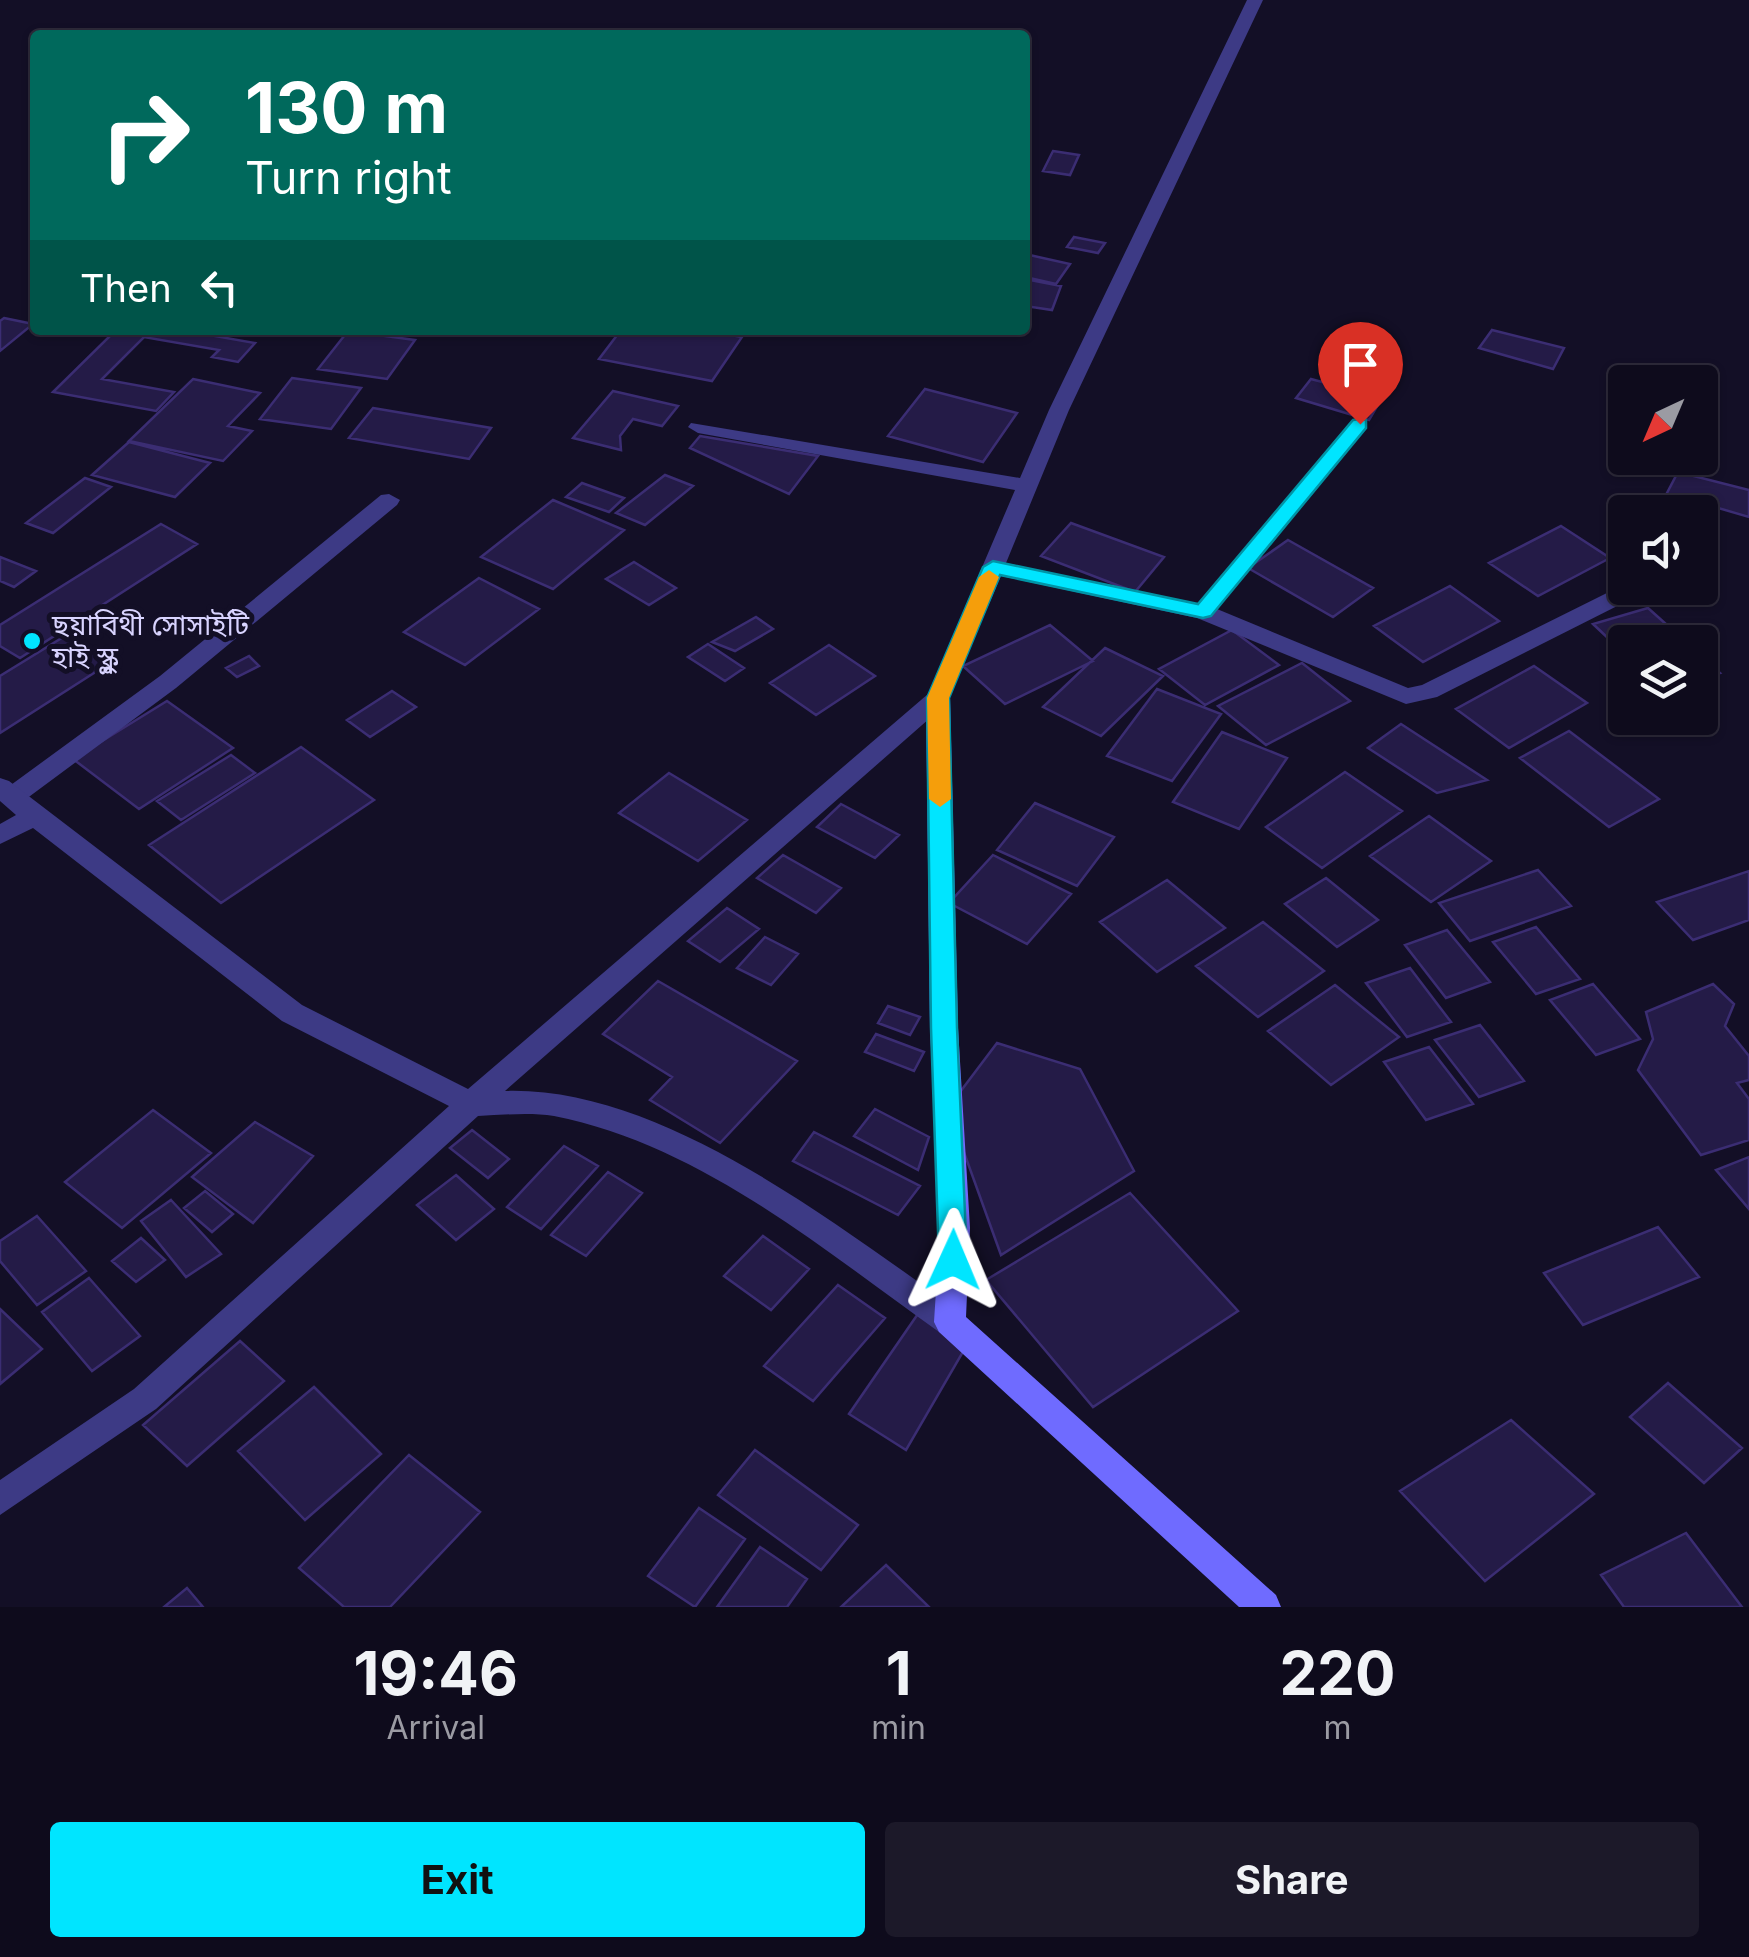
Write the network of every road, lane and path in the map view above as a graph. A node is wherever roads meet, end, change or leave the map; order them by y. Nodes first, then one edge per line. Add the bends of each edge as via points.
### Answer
1 (1255, 0) edge
2 (1360, 424) dead end
3 (698, 428) dead end
4 (1027, 486) junction
5 (389, 500) dead end
6 (993, 567) junction
7 (1608, 601) edge
8 (1203, 612) junction
9 (938, 698) junction
10 (6, 792) edge
11 (34, 816) junction
12 (0, 835) edge
13 (470, 1104) junction
14 (950, 1322) junction
15 (0, 1499) edge
16 (1264, 1607) edge

1 - 4 street
2 - 8 street
3 - 4 street
4 - 6 street
5 - 10 street via 168,682
6 - 8 street
6 - 9 street
7 - 8 street via 1429,691 1406,696
9 - 13 street
9 - 14 main road via 955,1228
10 - 11 street
11 - 12 street
11 - 13 street via 292,1013
13 - 14 street via 552,1104 628,1124 756,1189
13 - 15 street via 146,1399
14 - 16 main road

